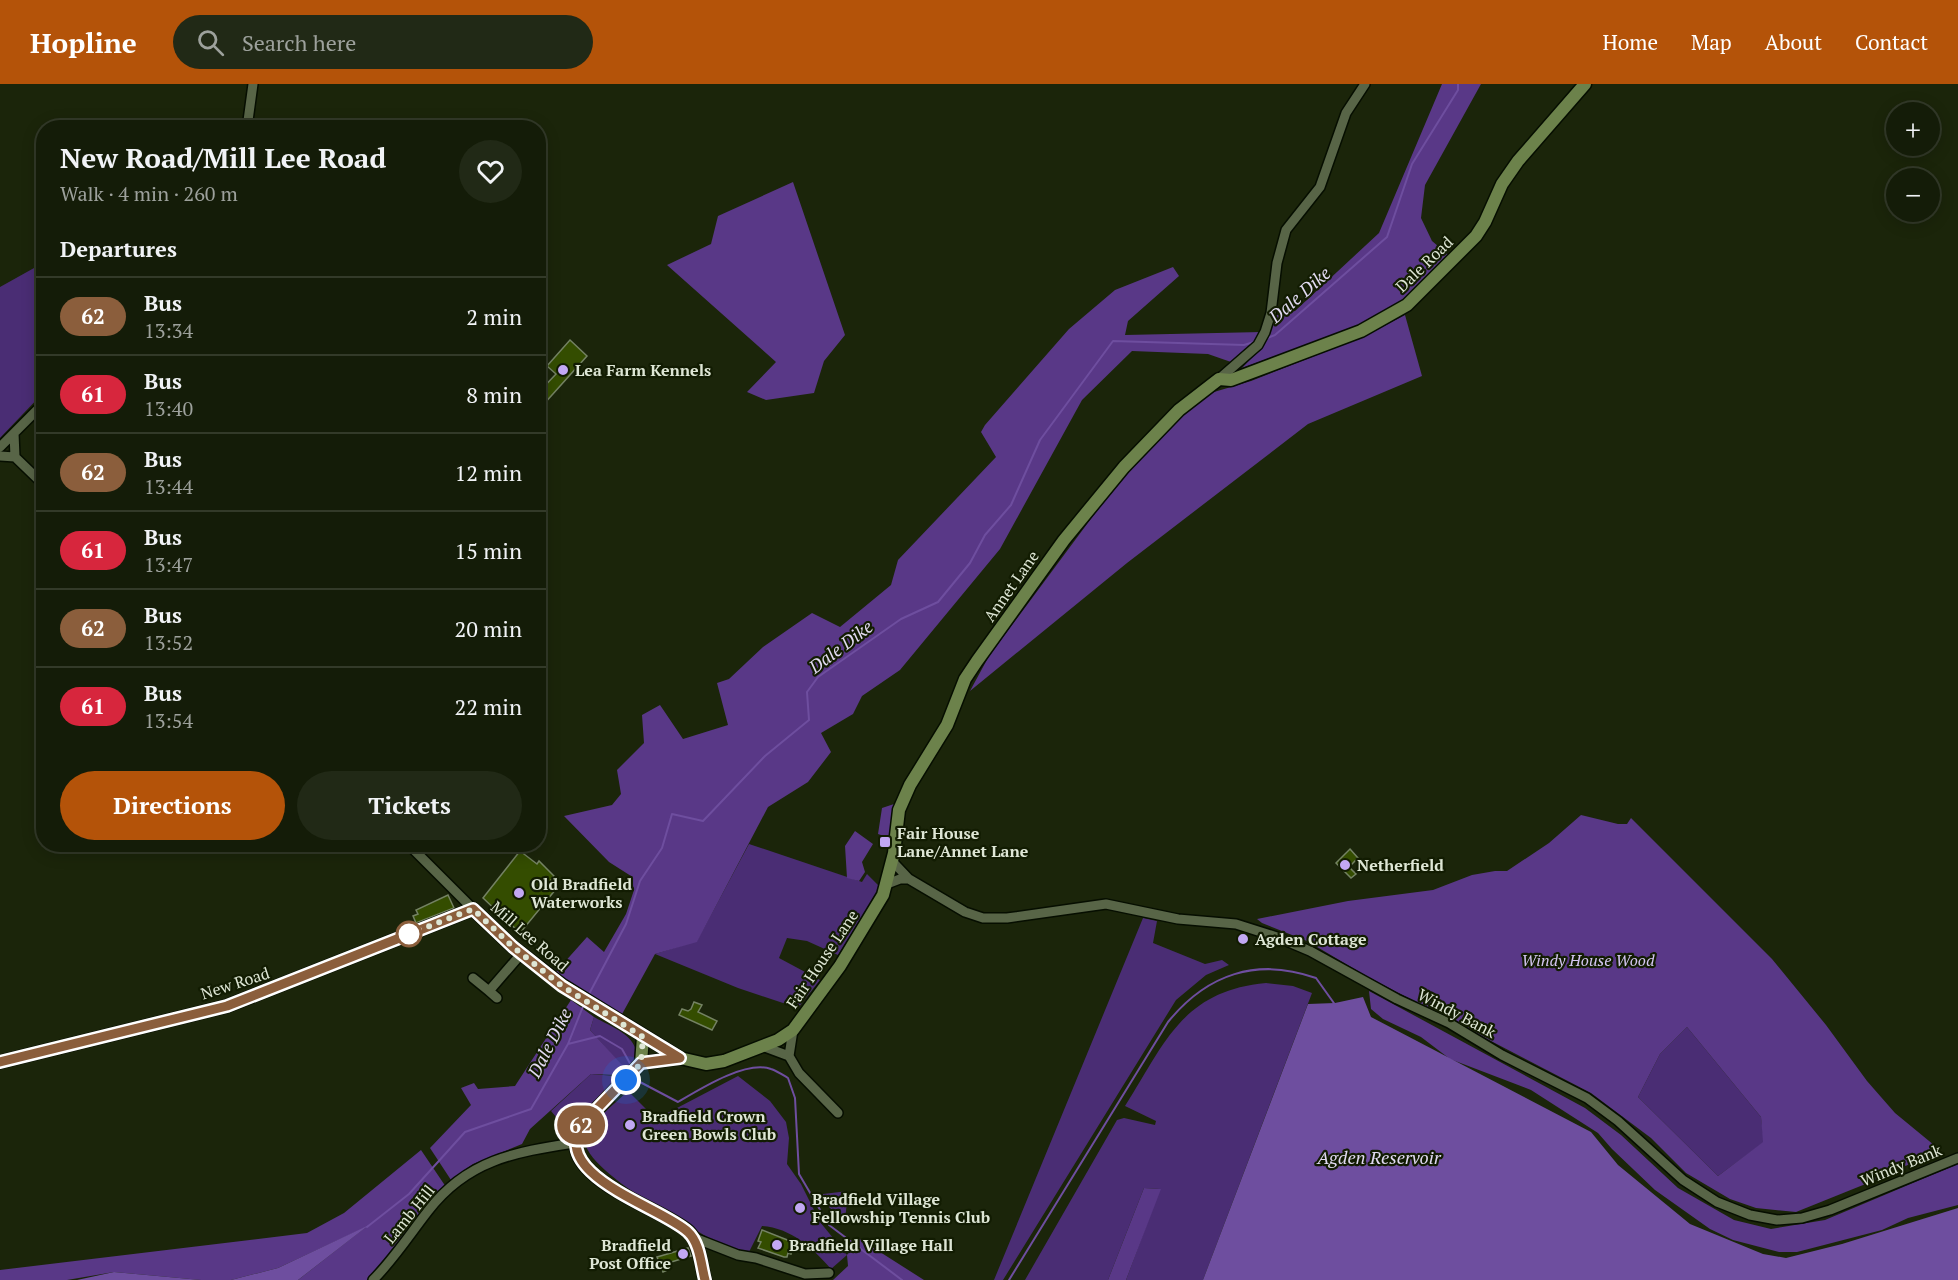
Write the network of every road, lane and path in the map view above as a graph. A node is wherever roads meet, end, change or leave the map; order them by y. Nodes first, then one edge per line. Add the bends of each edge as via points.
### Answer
1 (253, 84) edge
2 (1365, 84) edge
3 (1585, 84) edge
4 (248, 120) edge
5 (1219, 379) junction
6 (36, 411) edge
7 (14, 433) junction
8 (0, 447) edge
9 (0, 456) edge
10 (15, 457) junction
11 (36, 477) edge
12 (416, 852) edge
13 (893, 857) junction
14 (909, 879) junction
15 (887, 884) junction
16 (473, 909) junction
17 (521, 954) junction
18 (473, 978) dead end
19 (489, 991) junction
20 (497, 998) dead end
21 (793, 1030) junction
22 (643, 1037) junction
23 (762, 1046) junction
24 (789, 1056) junction
25 (680, 1058) junction
26 (0, 1062) edge
27 (640, 1064) junction
28 (838, 1113) dead end
29 (574, 1143) junction
30 (1958, 1158) edge
31 (692, 1237) junction
32 (829, 1273) dead end
33 (373, 1280) edge
34 (705, 1280) edge

1 - 4 street
2 - 5 street via 1346,113 1320,187 1286,231 1265,332 1258,345
3 - 5 street, Dale Road via 1518,161 1476,236 1407,305 1361,331 1231,380
5 - 13 street, Annet Lane via 1179,410 1124,467 1064,540 977,661 947,725 910,785 900,810
6 - 7 street
7 - 8 street
7 - 10 street
9 - 10 street
10 - 11 street
12 - 16 street, Mill Lee Road
13 - 14 street, Windy Bank
13 - 15 street, Fair House Lane
14 - 15 street
14 - 30 street, Windy Bank via 965,912 983,918 1106,904 1178,919 1236,924 1277,937 1587,1098 1683,1180 1717,1202 1750,1215 1777,1220 1802,1218
15 - 21 street, Fair House Lane via 840,966
16 - 17 street, Mill Lee Road
16 - 26 street, New Road via 227,1006
17 - 19 street
17 - 22 street, Mill Lee Road via 562,986
18 - 19 street
19 - 20 street
21 - 23 street, Fair House Lane
21 - 24 street
22 - 25 street, Fair House Lane
22 - 27 street
23 - 24 street
23 - 25 street, Fair House Lane via 706,1064
24 - 28 street via 799,1073
25 - 27 street
27 - 29 street via 576,1131
29 - 31 street via 582,1162 598,1176
29 - 33 street, Lamb Hill via 524,1151 472,1170 429,1209
31 - 32 street via 805,1274
31 - 34 street

